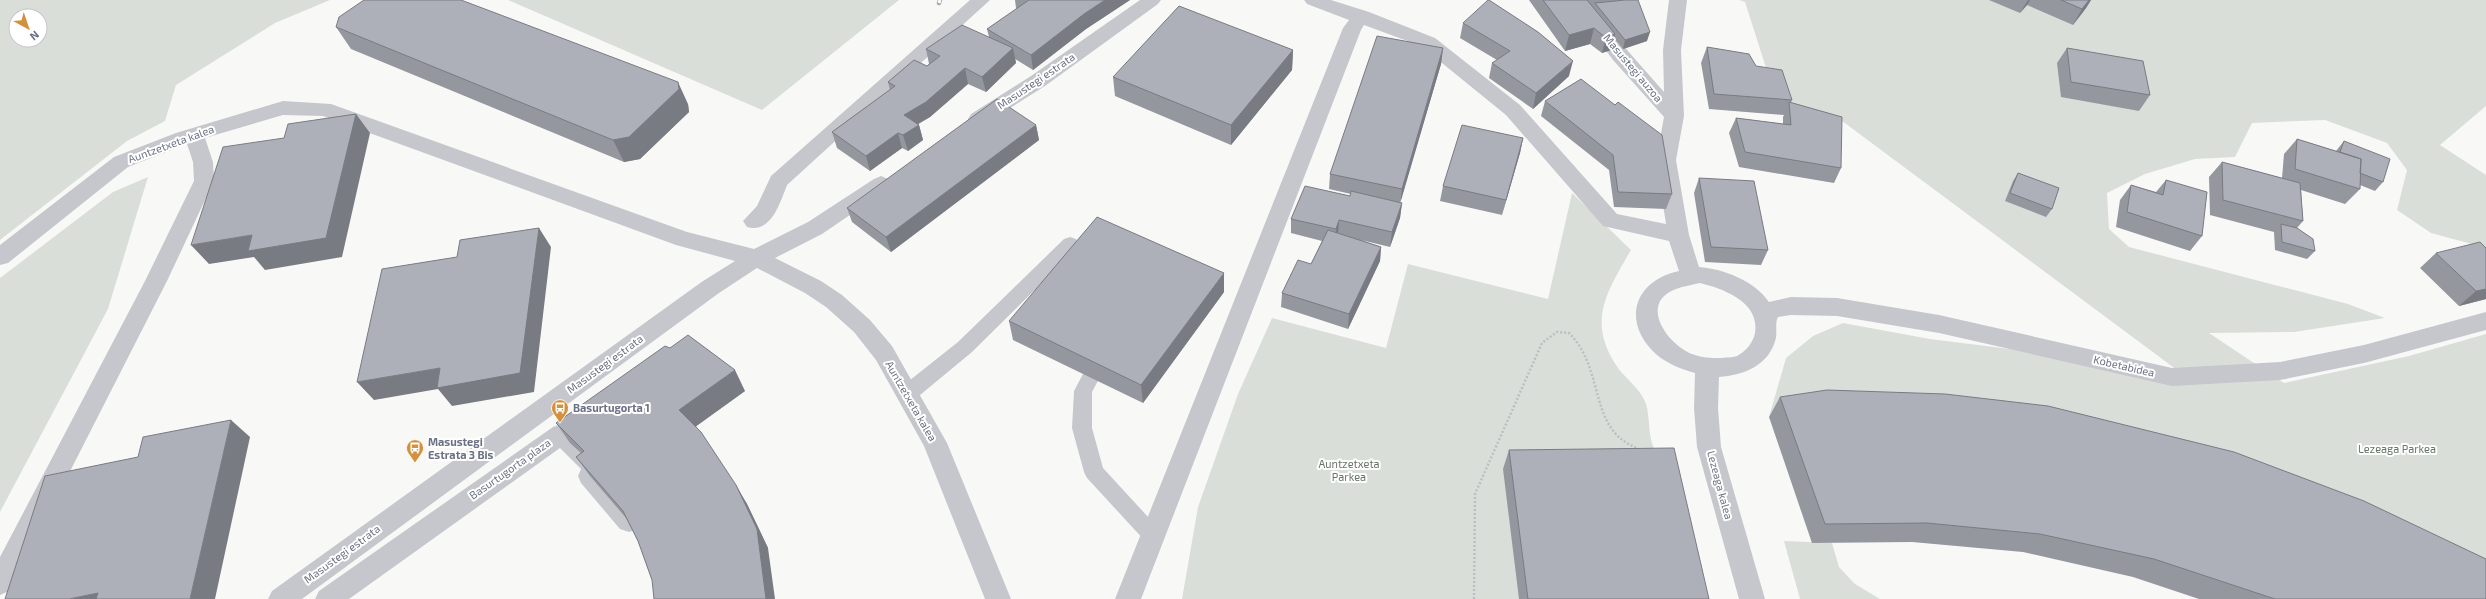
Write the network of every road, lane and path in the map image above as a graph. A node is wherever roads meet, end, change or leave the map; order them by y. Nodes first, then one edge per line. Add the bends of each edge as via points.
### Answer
1 (981, 0) edge
2 (1152, 0) edge
3 (1313, 0) edge
4 (1577, 0) edge
5 (1678, 0) edge
6 (1362, 16) junction
7 (1674, 116) junction
8 (961, 130) edge
9 (194, 135) junction
10 (895, 175) edge
11 (754, 221) dead end
12 (1678, 235) junction
13 (1070, 244) dead end
14 (0, 257) edge
15 (756, 258) junction
16 (1692, 276) junction
17 (1763, 314) junction
18 (2486, 321) edge
19 (1706, 369) junction
20 (1091, 377) edge
21 (907, 394) junction
22 (1648, 450) edge
23 (1153, 536) junction
24 (642, 542) edge
25 (0, 583) edge
26 (281, 599) edge
27 (328, 599) edge
28 (998, 599) edge
29 (1128, 599) edge
30 (1474, 599) edge
31 (1752, 599) edge

1 - 11 street via 778,181 766,211
2 - 8 street, Masustegi estrata via 1038,81
3 - 6 street
4 - 7 street, Masustegi auzoa
5 - 7 street via 1672,50
6 - 12 street via 1428,42 1513,110 1610,220
6 - 23 street via 1352,28
7 - 12 street via 1666,160
9 - 14 street, Auntzetxeta kalea via 121,162
9 - 15 street, Auntzetxeta kalea via 284,108 324,109 684,239
9 - 25 street via 203,162 204,181 156,281
10 - 15 street, Masustegi estrata via 815,228
12 - 16 street
13 - 21 lane via 965,347
15 - 21 street, Auntzetxeta kalea via 813,287 862,326 884,353
15 - 26 street, Masustegi estrata via 711,287
16 - 17 street via 1721,279 1739,288 1757,303
16 - 19 street via 1682,276 1665,282 1652,292 1647,306 1648,322 1655,338 1669,352
17 - 18 street, Kobetabidea via 1791,306 1837,308 1939,324 2172,377 2280,371 2364,354
17 - 19 street via 1766,329 1764,343 1756,355 1743,364
19 - 31 street, Lezeaga kalea via 1709,447
20 - 23 lane via 1083,392 1082,428 1094,472
21 - 28 street, Auntzetxeta kalea via 935,443
22 - 30 path via 1641,450 1620,439 1610,427 1583,348 1574,335 1563,331 1552,333 1542,343 1475,494
23 - 29 street
24 - 27 street, Basurtugorta plaza via 636,530 590,476 599,470 561,434

